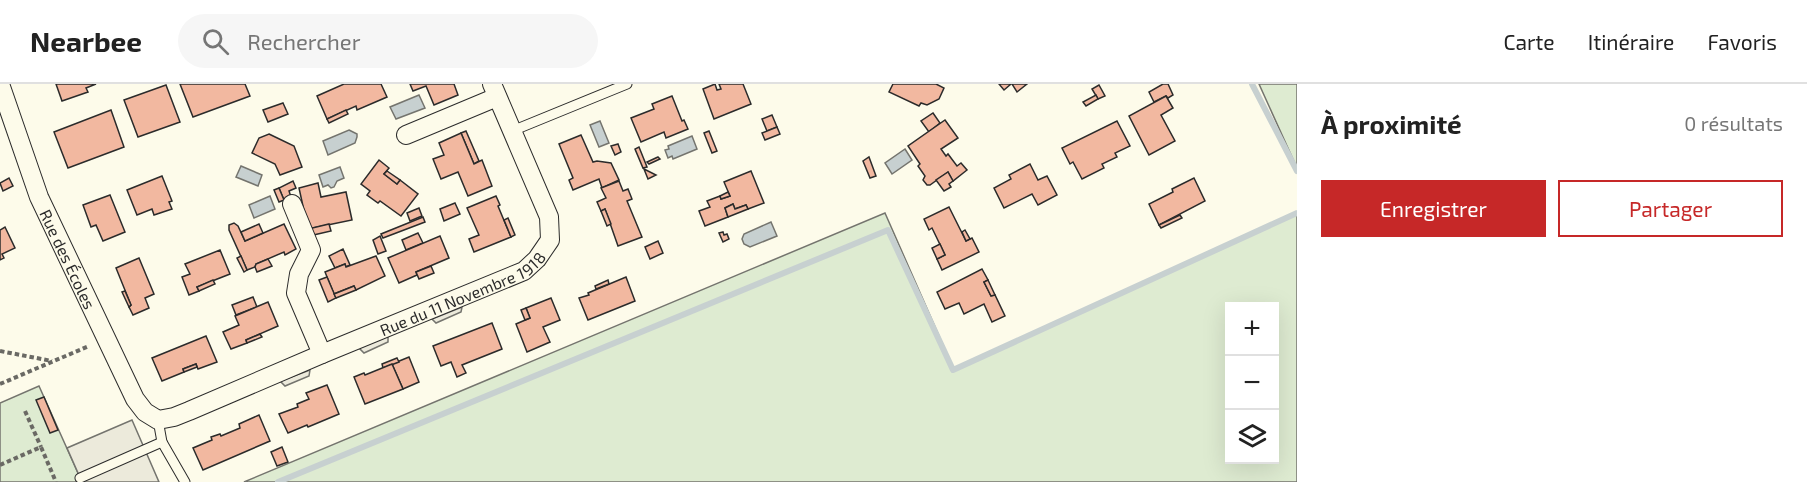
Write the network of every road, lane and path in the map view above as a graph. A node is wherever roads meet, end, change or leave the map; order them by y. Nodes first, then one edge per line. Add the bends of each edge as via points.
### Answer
1 (0, 84) edge
2 (627, 84) edge
3 (494, 90) edge
4 (512, 131) junction
5 (406, 135) dead end
6 (292, 204) dead end
7 (106, 339) junction
8 (0, 351) edge
9 (322, 354) junction
10 (54, 361) junction
11 (0, 384) edge
12 (25, 411) dead end
13 (158, 420) junction
14 (162, 442) junction
15 (41, 447) junction
16 (0, 465) edge
17 (80, 478) dead end
18 (56, 482) edge
19 (185, 482) edge

1 - 7 street, Rue des Écoles via 39,197
2 - 4 lane
3 - 4 street, Rue du 11 Novembre 1918
3 - 5 street, Rue du 11 Novembre 1918
4 - 9 street, Rue du 11 Novembre 1918 via 549,217 550,240 537,259 524,271
6 - 9 street via 311,250 299,274 296,293
7 - 10 path
7 - 13 street, Rue des Écoles via 135,399 144,412
8 - 10 path
9 - 13 street, Rue du 11 Novembre 1918 via 189,411
10 - 11 path
12 - 15 path
13 - 14 lane
14 - 17 lane
14 - 19 lane
15 - 16 path
15 - 18 path

